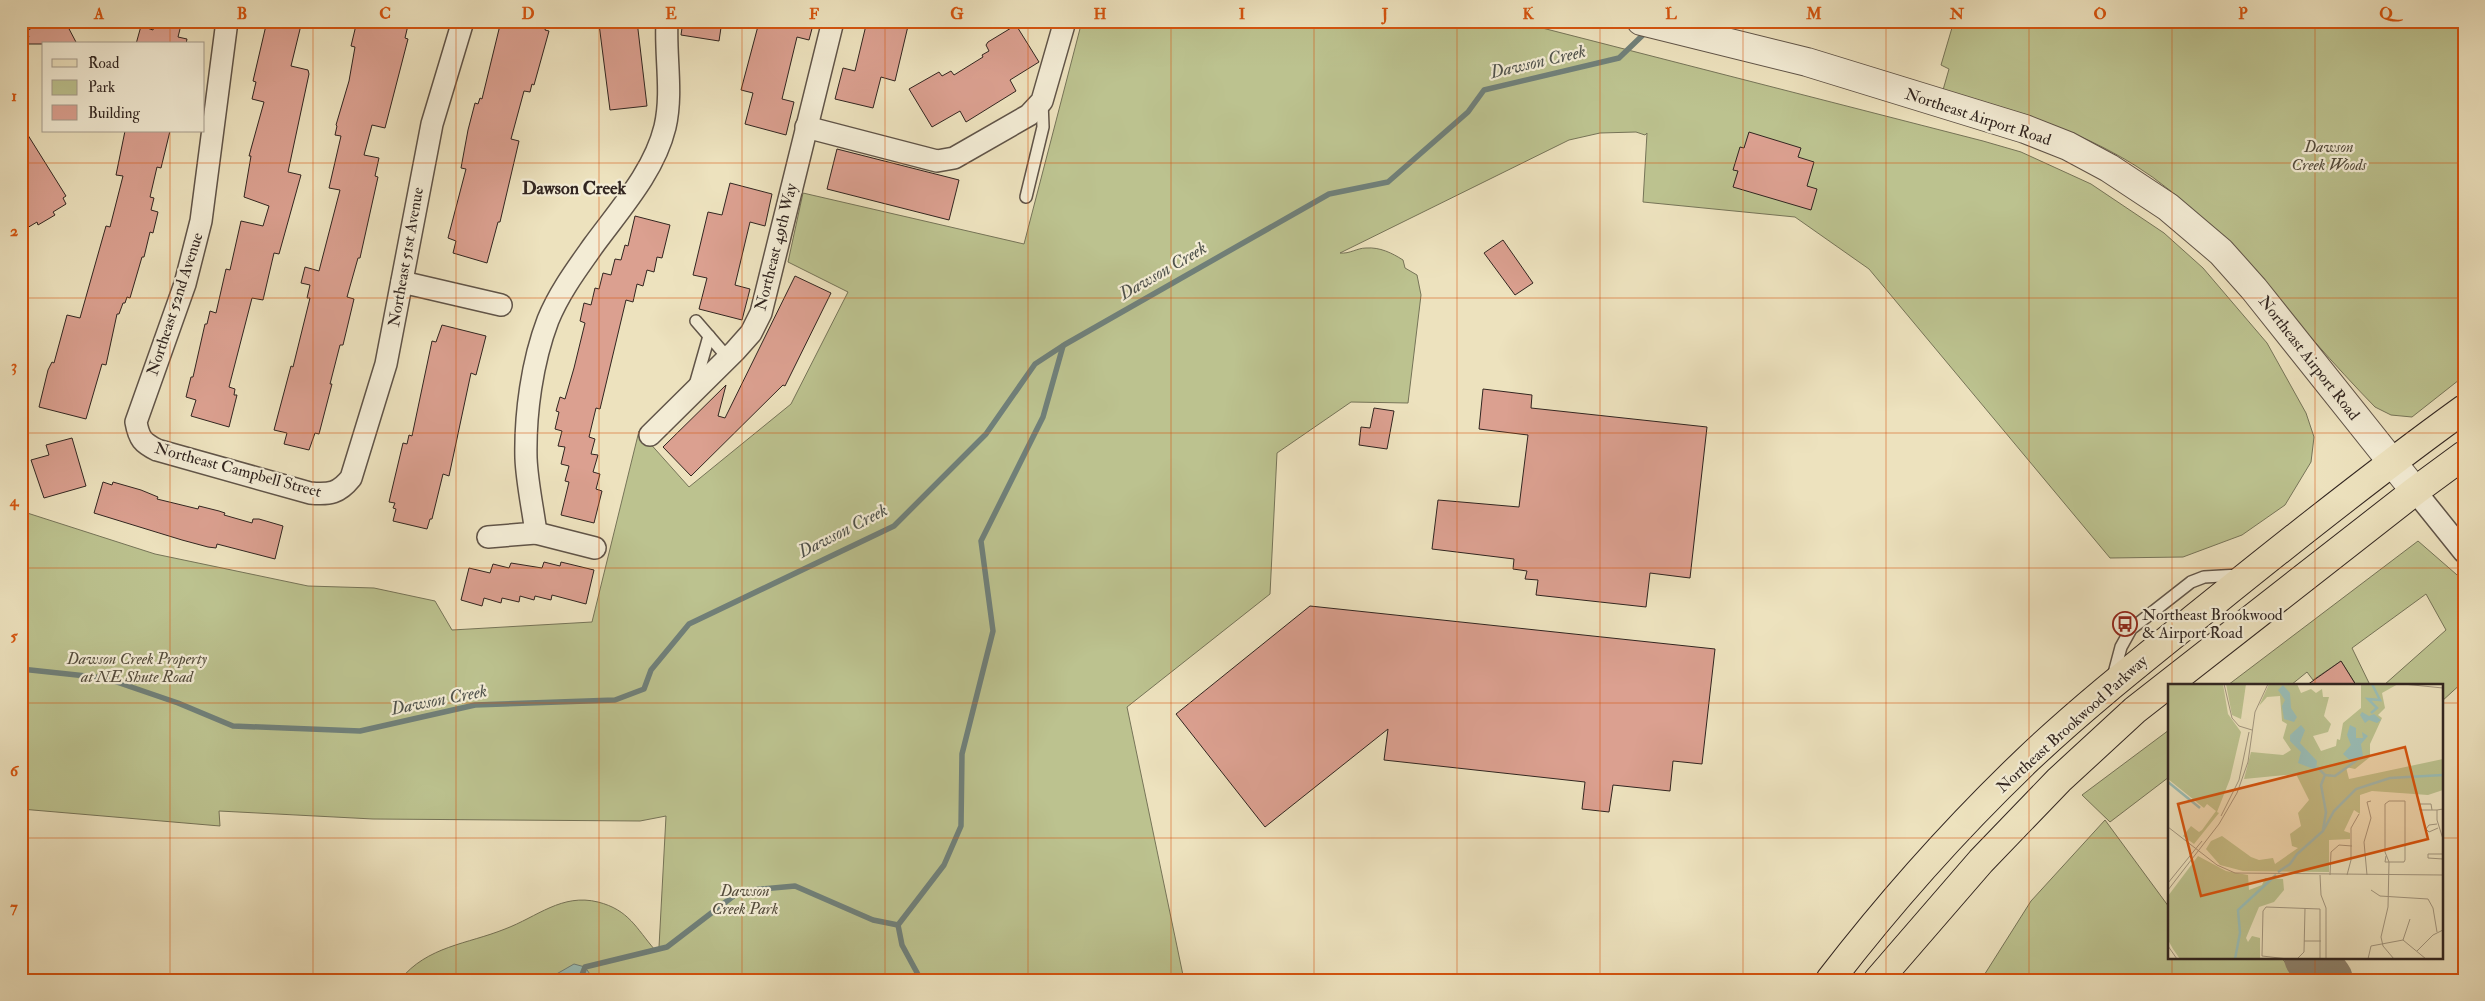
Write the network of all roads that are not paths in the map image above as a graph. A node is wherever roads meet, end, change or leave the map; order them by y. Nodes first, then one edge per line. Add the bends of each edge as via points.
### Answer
1 (227, 21) edge
2 (464, 21) edge
3 (667, 21) edge
4 (833, 21) edge
5 (1065, 21) edge
6 (1641, 21) edge
7 (1042, 101) junction
8 (806, 127) junction
9 (1026, 197) dead end
10 (402, 282) junction
11 (502, 305) dead end
12 (696, 322) dead end
13 (709, 336) junction
14 (728, 358) junction
15 (693, 393) junction
16 (2464, 409) edge
17 (650, 435) dead end
18 (138, 436) joint
19 (2464, 455) edge
20 (2392, 462) junction
21 (342, 490) joint
22 (2415, 490) junction
23 (536, 533) junction
24 (488, 537) dead end
25 (595, 548) dead end
26 (2464, 552) edge
27 (1830, 980) edge
28 (1878, 980) edge

1 - 18 street, Northeast 52nd Avenue via 201,221 185,284 136,422
2 - 10 street, Northeast 51st Avenue via 432,124
3 - 23 street via 665,48 670,95 664,128 650,168 567,282 548,320 537,358 526,459
4 - 8 street, Northeast 49th Way
5 - 7 street
6 - 20 street, Northeast Airport Road via 1806,62 2025,128 2109,168 2168,207 2221,252
7 - 8 street via 1029,115 954,158 937,161
7 - 9 lane via 1043,128
8 - 14 street, Northeast 49th Way via 761,313 751,333
10 - 11 street
10 - 21 street, Northeast 51st Avenue via 386,364 351,478
12 - 13 lane
13 - 14 lane
13 - 15 lane
14 - 15 street, Northeast 49th Way
15 - 17 street, Northeast 49th Way
16 - 20 main road, Northeast Brookwood Parkway
18 - 21 street, Northeast Campbell Street via 144,444 157,450 310,493 329,495
19 - 22 main road, Northeast Brookwood Parkway
20 - 22 street, Northeast Airport Road
20 - 27 main road, Northeast Brookwood Parkway via 2111,686 2029,758 1900,896
22 - 26 street
22 - 28 main road, Northeast Brookwood Parkway via 2134,710 2058,780 1981,861
23 - 24 street
23 - 25 street

